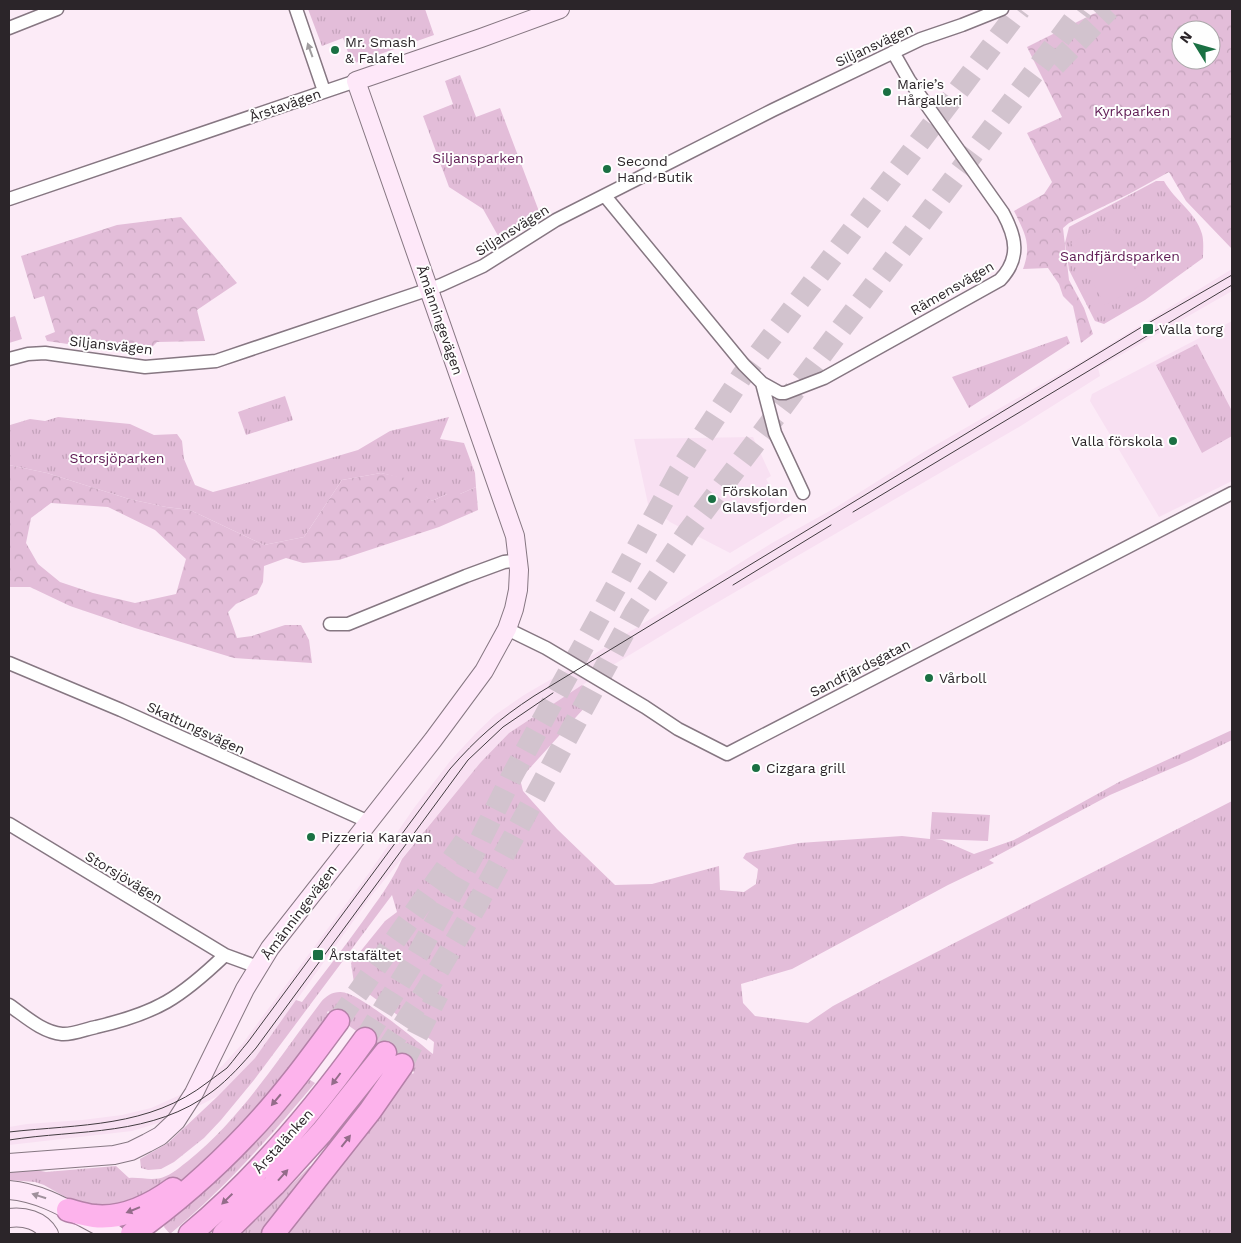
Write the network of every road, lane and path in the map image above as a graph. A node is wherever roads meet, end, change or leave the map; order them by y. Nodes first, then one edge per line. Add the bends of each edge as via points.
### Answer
1 (57, 9) edge
2 (296, 9) edge
3 (560, 9) edge
4 (1002, 9) edge
5 (9, 28) edge
6 (893, 52) junction
7 (356, 81) junction
8 (324, 91) junction
9 (605, 196) junction
10 (9, 199) edge
11 (429, 289) junction
12 (9, 359) edge
13 (762, 383) junction
14 (1232, 493) edge
15 (803, 494) dead end
16 (519, 560) junction
17 (330, 624) dead end
18 (507, 629) junction
19 (9, 663) edge
20 (369, 822) junction
21 (9, 824) edge
22 (225, 955) junction
23 (258, 967) junction
24 (9, 1004) edge
25 (338, 1021) tunnel mouth
26 (365, 1039) tunnel mouth
27 (221, 1160) junction
28 (9, 1163) edge
29 (9, 1190) edge
30 (68, 1210) junction
31 (9, 1218) edge
32 (49, 1234) edge
33 (115, 1234) edge
34 (132, 1234) edge
35 (190, 1234) edge
36 (224, 1234) edge
37 (272, 1234) edge

1 - 5 street
8 -> 2 street
3 - 7 street, Årstavägen
4 - 6 street, Siljansvägen
6 - 9 street, Siljansvägen via 687,152
6 - 13 street, Rämensvägen via 909,80 1003,213 1014,236 1012,263 1000,280 824,378 785,393
7 - 8 street, Årstavägen
7 - 11 street, Åmänningevägen
8 - 10 street, Årstavägen
9 - 11 street, Siljansvägen via 556,220 483,266
9 - 13 street, Rämensvägen
11 - 12 street, Siljansvägen via 216,361 146,367 45,353
11 - 16 street, Åmänningevägen via 508,513
13 - 15 street, Rämensvägen via 776,433
14 - 18 street, Sandfjärdsgatan via 727,754 678,729 546,648
16 - 17 street via 504,562 348,624
16 - 18 street, Åmänningevägen via 518,590
18 - 20 street, Åmänningevägen via 484,671
19 - 20 street, Skattungsvägen
20 - 23 street, Åmänningevägen
21 - 22 street, Storsjövägen
22 - 23 street, Storsjövägen
22 - 24 street via 199,980 165,1004 114,1023 64,1034 36,1024
23 - 28 street, Åmänningevägen via 185,1108 160,1136 131,1151 114,1155
25 -> 27 highway via 249,1132
26 -> 35 highway, Årstalänken via 304,1119 254,1174
27 -> 30 highway via 165,1196 121,1215 94,1216
27 - 34 highway via 158,1216
30 -> 29 street via 47,1198
30 - 33 street
31 - 32 street via 31,1220
36 - 37 highway, Årstalänken via 394,1059 370,1111

